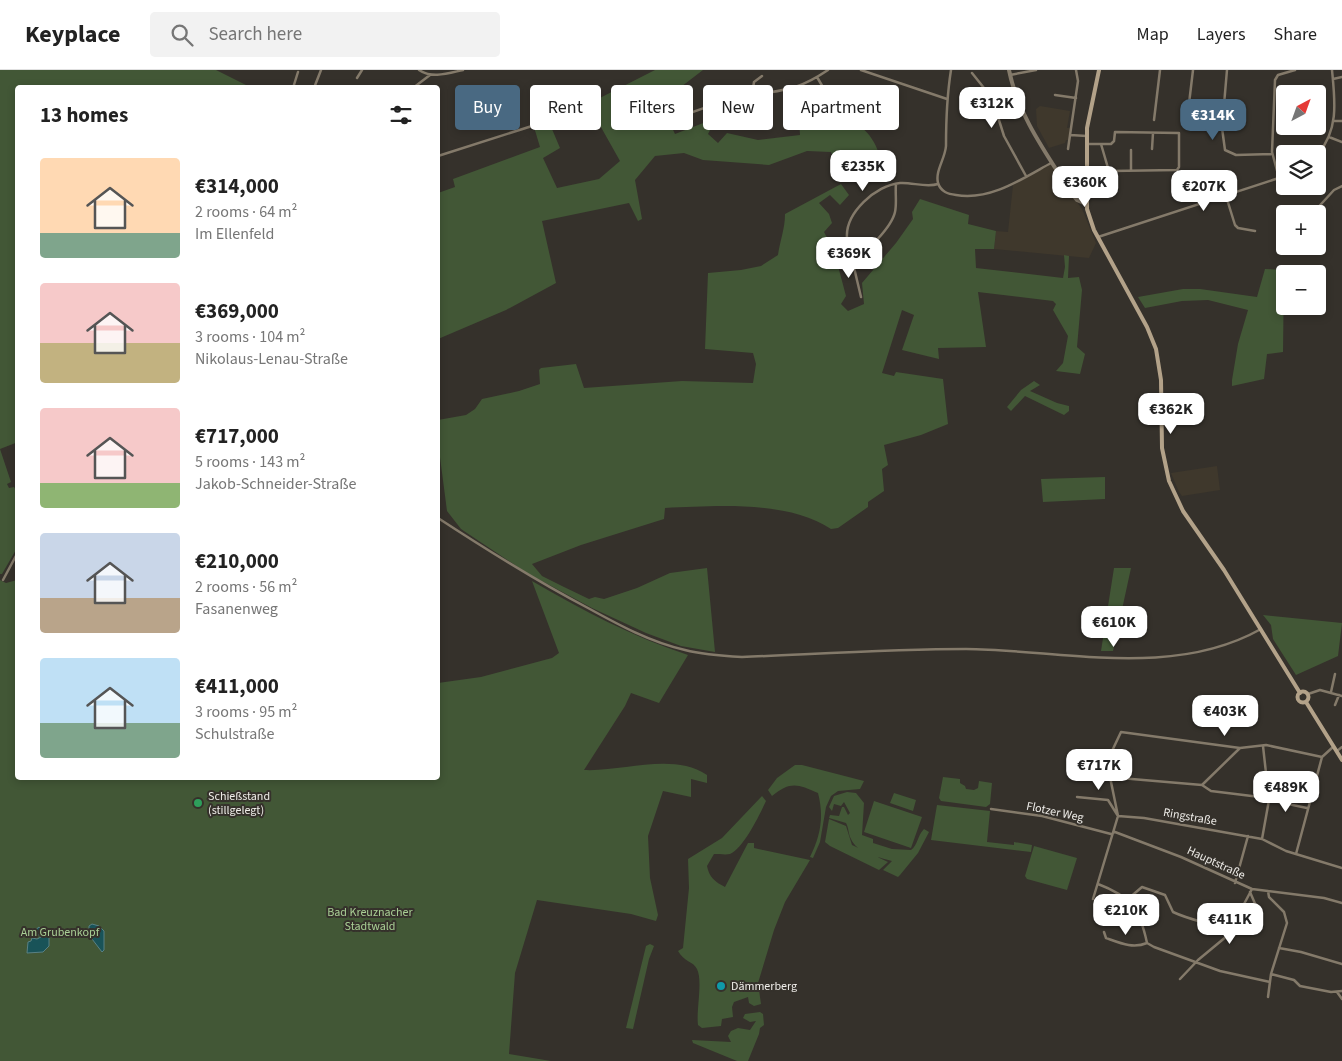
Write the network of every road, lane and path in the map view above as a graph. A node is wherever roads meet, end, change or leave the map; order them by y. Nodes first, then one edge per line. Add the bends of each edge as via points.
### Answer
1 (294, 70) edge
2 (321, 70) edge
3 (362, 70) edge
4 (419, 70) edge
5 (463, 70) edge
6 (828, 70) edge
7 (861, 70) edge
8 (951, 70) edge
9 (1036, 70) edge
10 (1076, 70) edge
11 (1098, 70) edge
12 (1160, 70) edge
13 (1193, 70) edge
14 (1226, 70) edge
15 (1295, 70) edge
16 (1332, 70) edge
17 (299, 71) edge
18 (972, 73) dead end
19 (1009, 73) edge
20 (430, 75) junction
21 (762, 76) dead end
22 (817, 77) junction
23 (357, 78) dead end
24 (1333, 78) junction
25 (1342, 78) edge
26 (294, 85) edge
27 (315, 85) edge
28 (417, 85) edge
29 (754, 85) edge
30 (822, 85) edge
31 (773, 93) edge
32 (1055, 95) dead end
33 (1076, 98) junction
34 (947, 99) junction
35 (1188, 112) dead end
36 (1154, 120) dead end
37 (1334, 121) junction
38 (1342, 121) edge
39 (530, 127) edge
40 (1153, 132) junction
41 (1070, 135) junction
42 (1087, 136) junction
43 (1329, 137) junction
44 (1342, 142) edge
45 (1086, 144) junction
46 (1101, 144) junction
47 (1324, 145) edge
48 (1068, 148) dead end
49 (1152, 149) dead end
50 (1131, 150) dead end
51 (1272, 154) junction
52 (440, 155) edge
53 (1052, 162) junction
54 (1276, 168) edge
55 (1131, 170) junction
56 (1026, 176) junction
57 (1276, 179) edge
58 (896, 183) junction
59 (938, 184) junction
60 (1342, 186) edge
61 (1086, 196) junction
62 (1226, 196) junction
63 (1075, 198) junction
64 (1086, 204) junction
65 (1320, 205) edge
66 (1255, 231) dead end
67 (1098, 237) junction
68 (852, 258) junction
69 (861, 297) dead end
70 (440, 519) edge
71 (15, 558) edge
72 (3, 580) dead end
73 (1261, 629) junction
74 (1335, 674) dead end
75 (1300, 692) junction
76 (1331, 692) junction
77 (1308, 694) junction
78 (1340, 695) edge
79 (1306, 702) junction
80 (1335, 705) dead end
81 (1263, 746) junction
82 (1334, 746) junction
83 (1342, 747) edge
84 (1240, 748) junction
85 (1337, 751) junction
86 (1322, 757) junction
87 (1342, 760) edge
88 (1120, 778) dead end
89 (1202, 785) junction
90 (1077, 797) dead end
91 (1269, 799) junction
92 (1307, 808) junction
93 (991, 809) dead end
94 (1118, 816) junction
95 (1114, 832) junction
96 (1248, 836) junction
97 (1262, 839) junction
98 (1296, 854) junction
99 (1342, 868) edge
100 (1235, 883) junction
101 (1098, 884) junction
102 (1251, 891) junction
103 (1268, 891) junction
104 (1094, 899) dead end
105 (1128, 899) junction
106 (1342, 903) edge
107 (1256, 906) dead end
108 (1230, 931) junction
109 (1104, 932) dead end
110 (1147, 943) junction
111 (1279, 948) junction
112 (1195, 963) junction
113 (1342, 964) edge
114 (1271, 974) junction
115 (1180, 979) dead end
116 (1270, 982) junction
117 (1342, 991) edge
118 (1337, 992) junction
119 (1268, 997) dead end
120 (1342, 999) edge

1 - 17 street
2 - 27 street
3 - 23 street
4 - 20 street
5 - 20 street
6 - 22 street
7 - 34 street
8 - 34 street
9 - 19 street
10 - 33 street
11 - 42 main road
12 - 36 street
13 - 35 street
14 - 51 street via 1222,128 1225,150 1236,155
15 - 51 street via 1278,75 1275,80
16 - 24 street
17 - 26 street
18 - 56 street via 992,98 1004,136
19 - 53 street via 1019,106
20 - 28 street
21 - 29 street
22 - 30 street
22 - 31 street via 803,85
24 - 25 street
24 - 37 street
32 - 33 street
33 - 41 street
34 - 59 street via 946,149
37 - 38 street
37 - 43 street
39 - 52 street
40 - 46 street via 1115,132 1113,143
40 - 49 street
40 - 55 street via 1179,133 1178,169
41 - 42 street
41 - 48 street
42 - 45 main road
43 - 44 street
43 - 47 street
45 - 46 street
45 - 61 main road
46 - 55 street via 1109,170
50 - 55 street
51 - 54 street
53 - 56 street
53 - 63 street
56 - 59 street via 971,197 946,193
57 - 62 street
58 - 59 street
58 - 68 street via 896,210 892,220 865,253
58 - 68 street via 872,195 851,219 846,234
60 - 65 street
61 - 63 street via 1082,200
61 - 64 main road
62 - 66 street via 1235,225
62 - 67 street
63 - 64 street
64 - 67 main road
67 - 73 main road via 1156,350 1162,380 1163,455 1172,489
68 - 69 street
70 - 73 street via 522,573 628,630 658,642 713,655 742,657 966,649 1158,658 1205,650
71 - 72 street
73 - 75 main road
74 - 76 street
75 - 77 main road
75 - 79 main road via 1298,700
76 - 77 street via 1320,690
76 - 78 street
77 - 79 main road
78 - 80 street
79 - 82 main road
81 - 84 street
81 - 86 street
81 - 91 street
82 - 85 main road
82 - 86 street
83 - 85 street
84 - 89 street
84 - 94 street via 1121,732 1112,751 1110,777
85 - 87 main road
86 - 92 street
88 - 89 street
89 - 91 street via 1211,791
90 - 94 street via 1108,800
91 - 92 street
91 - 97 street
92 - 98 street
93 - 95 street, Flotzer Weg via 1042,816 1111,834
94 - 95 street
94 - 96 street, Ringstraße
95 - 100 street, Hauptstraße via 1181,857
95 - 101 street
96 - 97 street, Ringstraße
96 - 100 street
97 - 98 street, Ringstraße
98 - 99 street, Ringstraße
100 - 102 street, Hauptstraße
101 - 104 street
101 - 105 street
102 - 103 street, Hauptstraße
102 - 107 street
102 - 108 street
103 - 106 street, Hauptstraße
103 - 111 street via 1269,897 1284,912 1287,923
105 - 108 street via 1142,887 1165,895 1174,912
105 - 110 street via 1144,926
108 - 112 street
109 - 110 street via 1106,938 1125,945
110 - 112 street
111 - 113 street
111 - 114 street
112 - 115 street
112 - 116 street
114 - 116 street
114 - 118 street via 1294,980 1300,986
116 - 119 street
117 - 118 street
118 - 120 street

